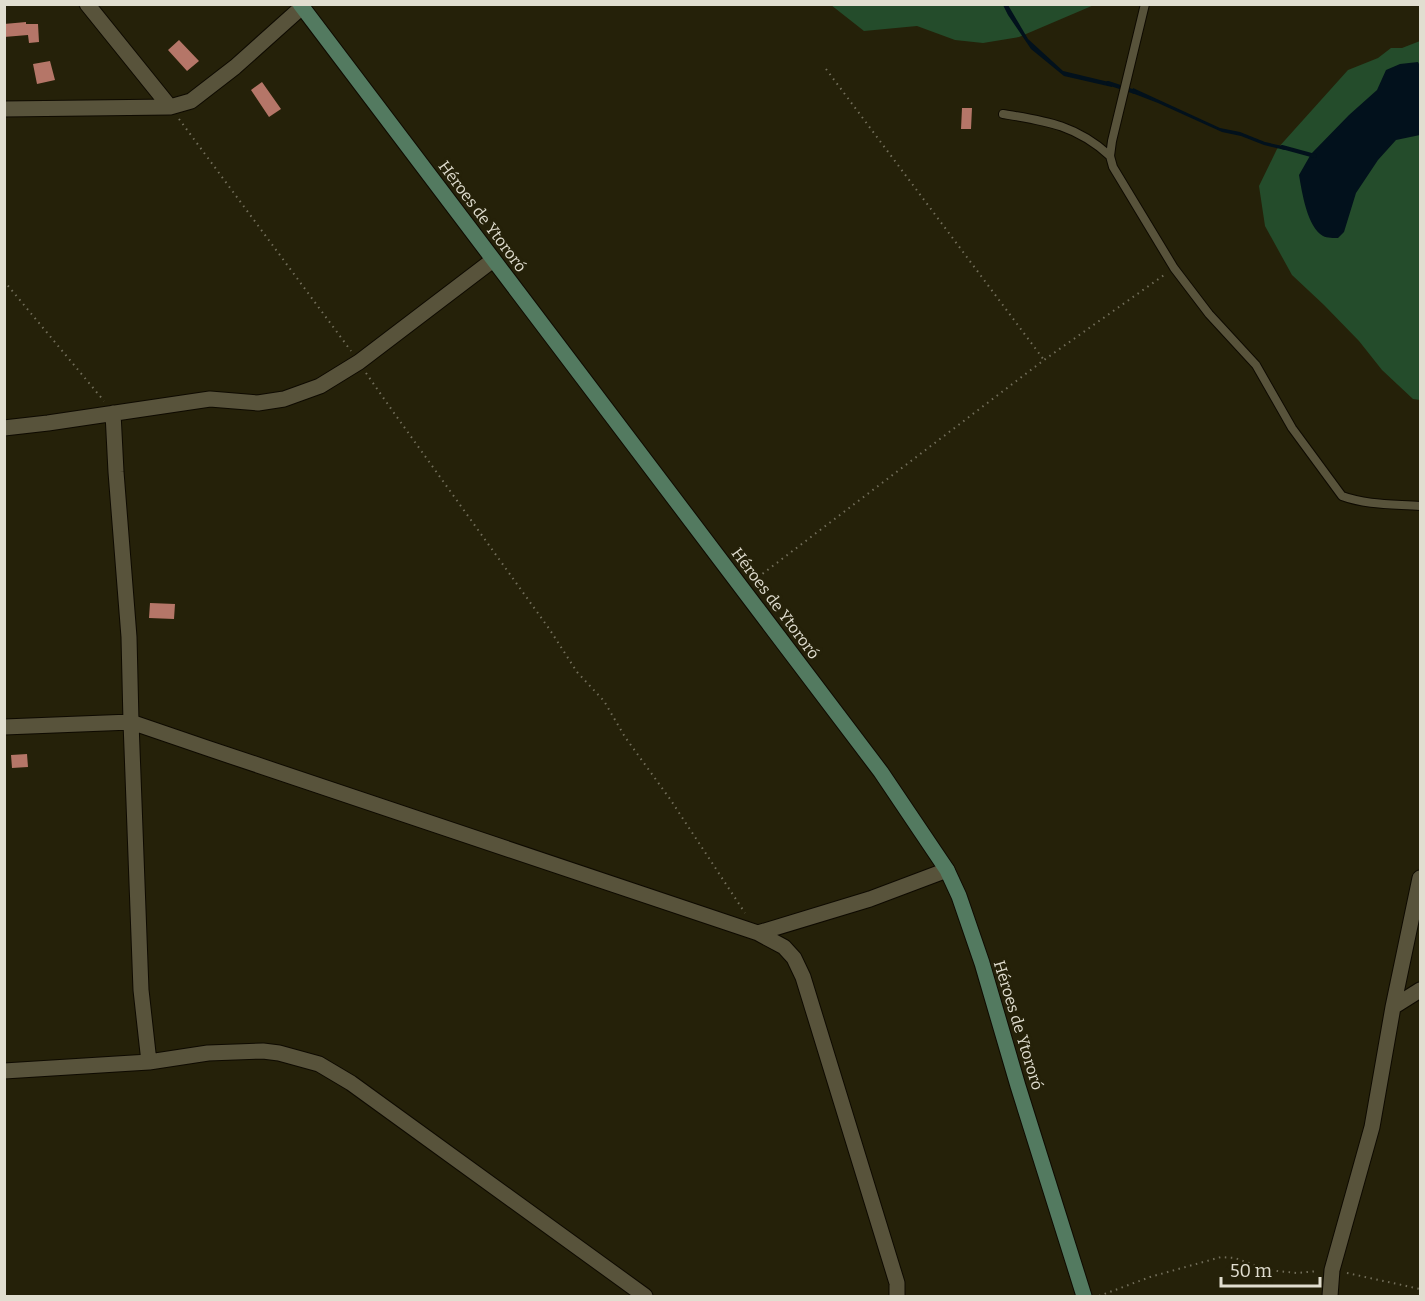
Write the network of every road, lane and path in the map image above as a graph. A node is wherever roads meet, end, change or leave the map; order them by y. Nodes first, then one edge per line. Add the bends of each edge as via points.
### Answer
1 (87, 4) edge
2 (1145, 4) edge
3 (301, 6) edge
4 (826, 69) dead end
5 (171, 107) junction
6 (4, 109) edge
7 (1003, 114) dead end
8 (1110, 156) junction
9 (493, 260) junction
10 (1174, 268) junction
11 (4, 281) edge
12 (1044, 360) junction
13 (359, 362) junction
14 (113, 413) junction
15 (4, 428) edge
16 (1420, 506) edge
17 (742, 589) junction
18 (131, 722) junction
19 (4, 727) edge
20 (947, 870) junction
21 (1420, 878) edge
22 (745, 914) dead end
23 (758, 933) junction
24 (1420, 990) edge
25 (1392, 1007) junction
26 (149, 1062) junction
27 (4, 1071) edge
28 (1332, 1270) junction
29 (1420, 1289) edge
30 (645, 1296) edge
31 (897, 1296) edge
32 (1084, 1296) edge
33 (1099, 1296) edge
34 (1329, 1296) edge

1 - 5 street
2 - 8 lane
3 - 5 street via 235,68 191,101
3 - 9 main road, Héroes de Ytororó
4 - 12 path
5 - 6 street
5 - 13 path
7 - 8 lane via 1043,120 1072,130
8 - 10 lane
9 - 13 street
9 - 17 main road, Héroes de Ytororó
10 - 12 path
10 - 16 lane via 1256,365 1292,428 1342,496 1365,502
11 - 14 path
12 - 17 path
13 - 14 street via 321,386 285,399 258,403 210,399
13 - 22 path via 577,672 604,701
14 - 15 street
14 - 18 street
17 - 20 main road, Héroes de Ytororó via 881,772
18 - 19 street
18 - 23 street
18 - 26 street via 141,990
20 - 23 street via 870,899
20 - 32 main road, Héroes de Ytororó via 982,963
21 - 25 street
23 - 31 street via 784,947 803,977 897,1283
24 - 25 street
25 - 28 street via 1372,1127
26 - 27 street
26 - 30 street via 208,1053 263,1051 320,1064
28 - 29 path
28 - 33 path via 1268,1270 1221,1257
28 - 34 street

